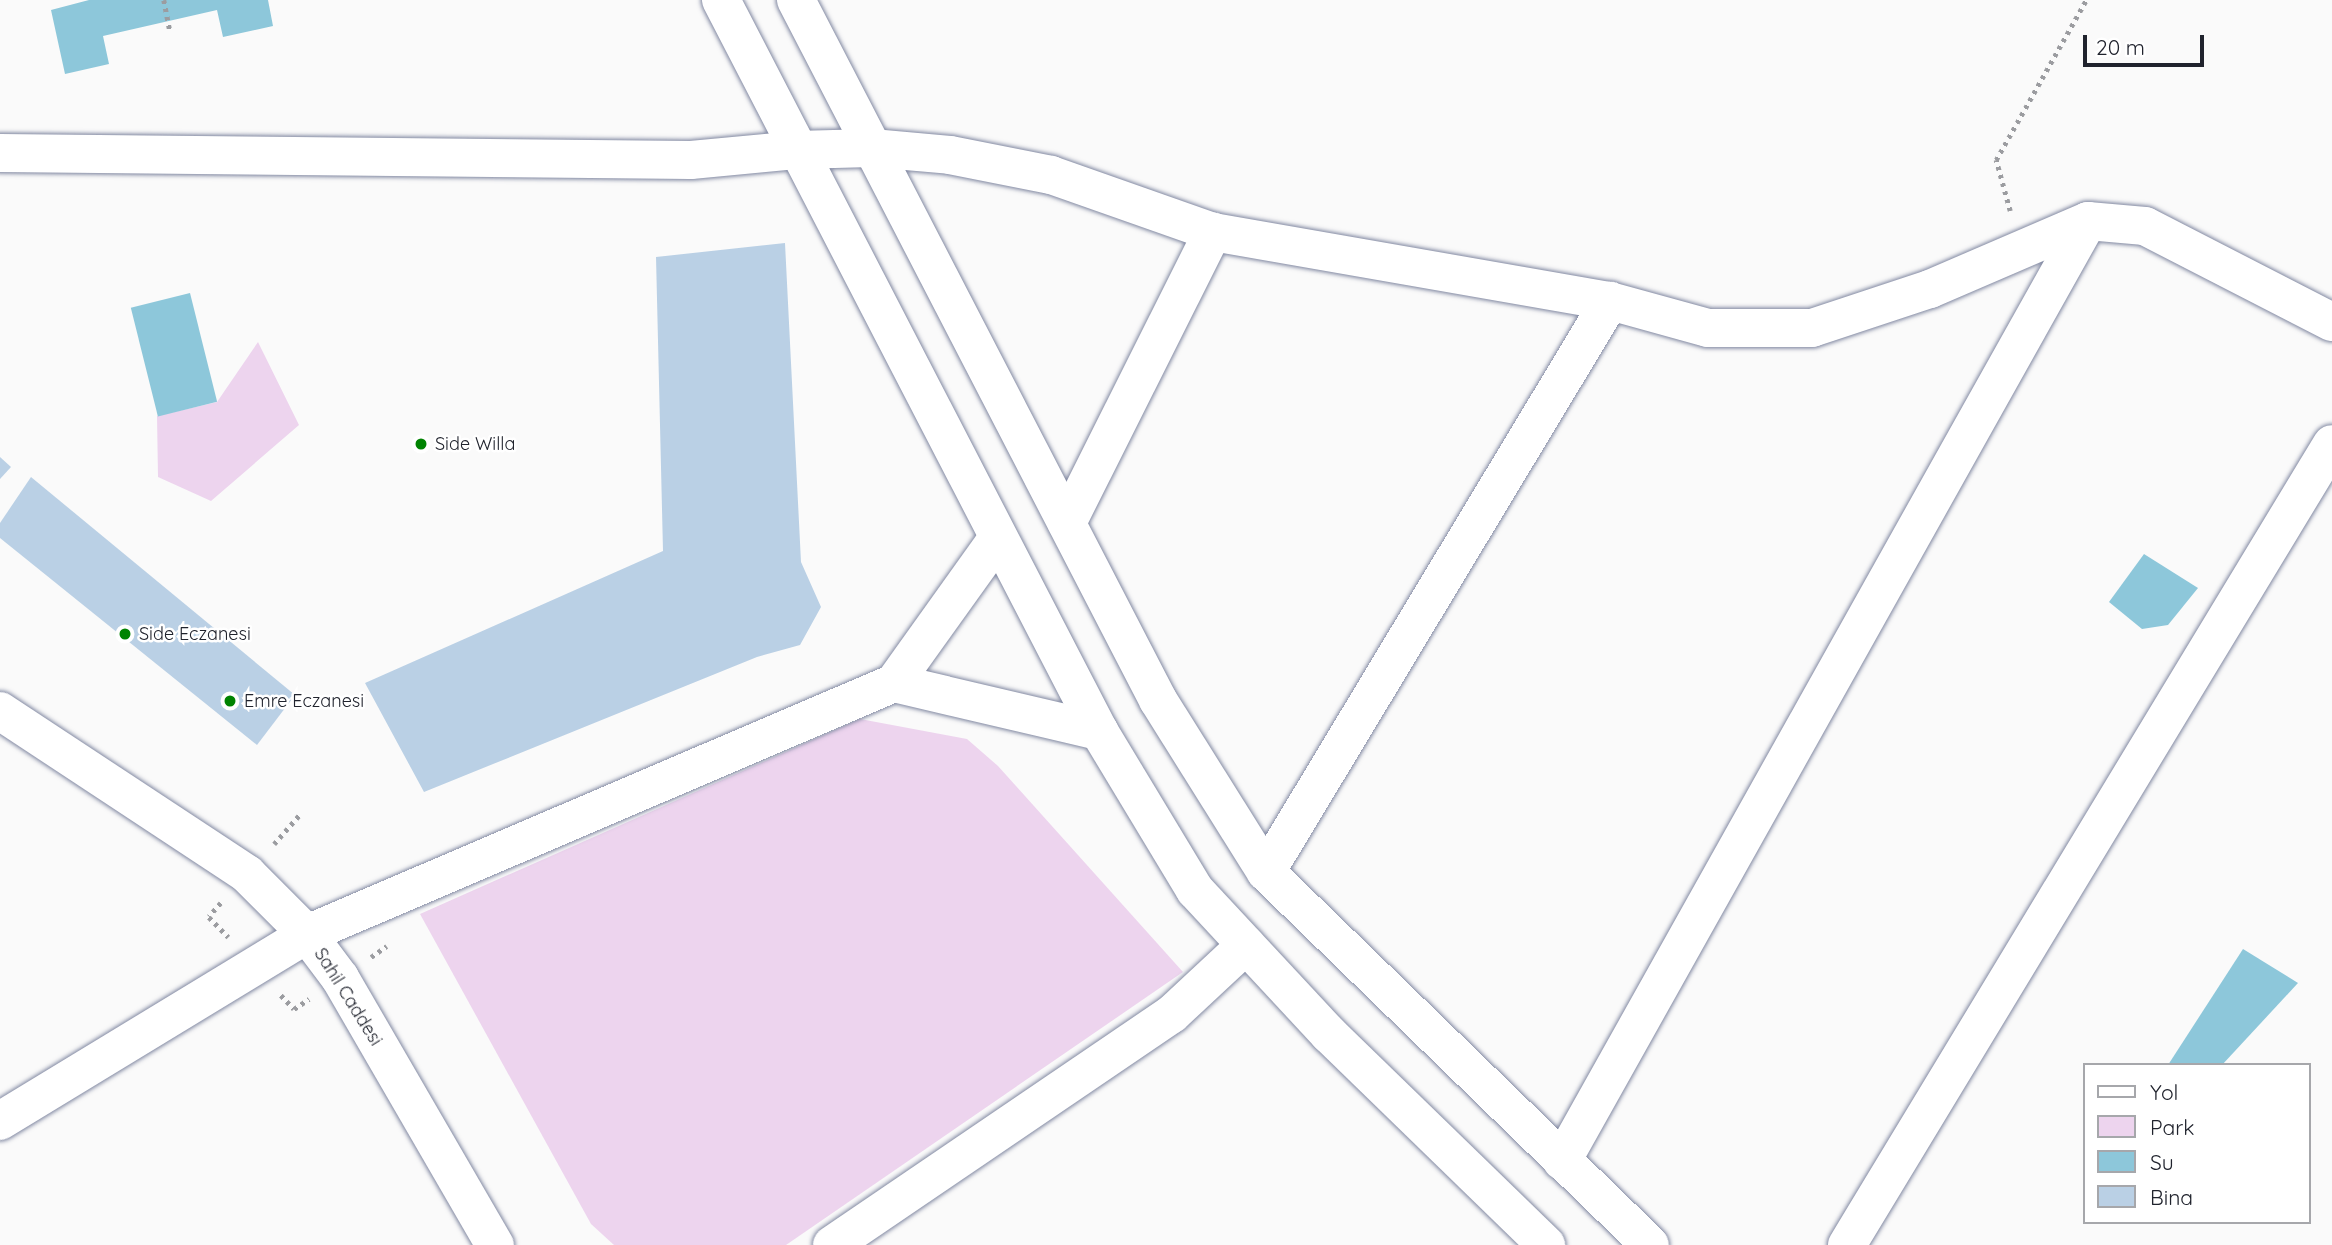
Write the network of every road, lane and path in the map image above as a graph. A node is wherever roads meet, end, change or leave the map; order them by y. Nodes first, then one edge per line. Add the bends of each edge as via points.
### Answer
1 (164, 0) edge
2 (721, 0) edge
3 (796, 0) edge
4 (2086, 0) edge
5 (170, 32) dead end
6 (872, 148) junction
7 (796, 150) junction
8 (0, 153) edge
9 (2088, 221) junction
10 (1213, 232) junction
11 (2021, 249) junction
12 (1610, 301) junction
13 (2332, 323) edge
14 (2332, 444) edge
15 (1067, 523) junction
16 (997, 539) junction
17 (894, 684) junction
18 (0, 711) edge
19 (1099, 731) junction
20 (1266, 872) junction
21 (307, 934) junction
22 (1246, 945) junction
23 (0, 1121) edge
24 (1562, 1161) junction
25 (495, 1245) edge
26 (832, 1245) edge
27 (1546, 1245) edge
28 (1650, 1245) edge
29 (1847, 1245) edge

1 - 5 path
2 - 7 street
3 - 6 street
4 - 11 path via 1996,160
6 - 7 street
6 - 10 street via 950,155 1051,175
6 - 15 street
7 - 8 street via 691,160
7 - 16 street
9 - 11 street
9 - 13 street via 2145,226
9 - 24 street
10 - 12 street
10 - 15 street
11 - 12 street via 1930,289 1812,328 1708,328
12 - 20 street
14 - 29 street
15 - 20 street via 1158,700
16 - 17 street
16 - 19 street
17 - 19 street
17 - 21 street
18 - 21 street, Sahil Caddesi via 247,874
19 - 22 street via 1195,890
20 - 24 street
21 - 23 street
21 - 25 street, Sahil Caddesi via 340,978
22 - 26 street via 1172,1013
22 - 27 street via 1329,1034
24 - 28 street

